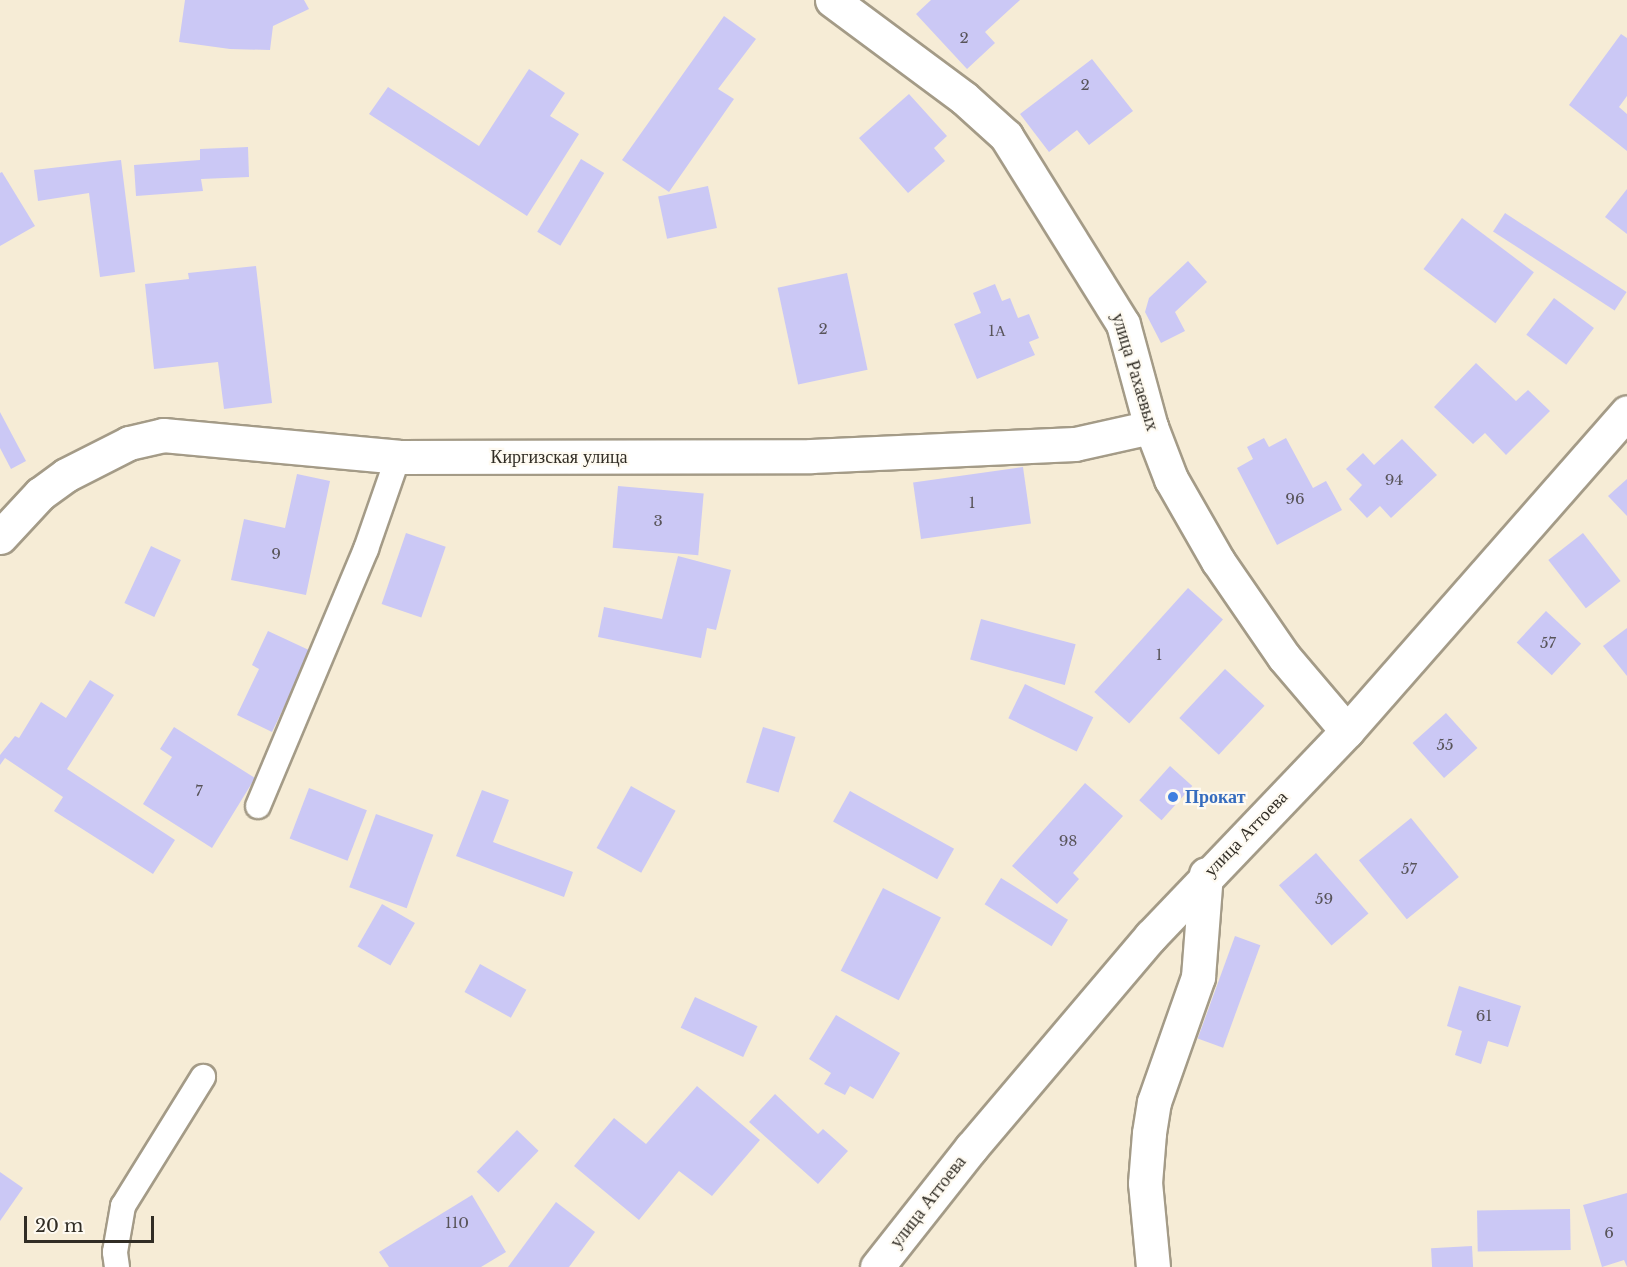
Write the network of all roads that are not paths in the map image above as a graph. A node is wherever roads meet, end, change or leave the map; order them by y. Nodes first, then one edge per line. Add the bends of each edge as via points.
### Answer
1 (832, 0) edge
2 (1627, 412) edge
3 (1151, 427) junction
4 (398, 457) junction
5 (0, 537) edge
6 (1347, 731) junction
7 (258, 806) dead end
8 (1206, 874) junction
9 (203, 1077) dead end
10 (117, 1267) edge
11 (877, 1267) edge
12 (1153, 1267) edge

1 - 3 street, улица Рахаевых via 964,98 1006,136 1124,324
2 - 6 street, улица Аттоева
3 - 4 street, Киргизская улица via 1075,444 908,454
3 - 6 street, улица Рахаевых via 1171,479 1218,561 1284,657
4 - 5 street, Киргизская улица via 163,435 129,443 66,475 40,494
4 - 7 lane via 353,582
6 - 8 street, улица Аттоева
8 - 11 street, улица Аттоева via 970,1148
8 - 12 street via 1198,977 1154,1102 1149,1133 1145,1183
9 - 10 lane via 123,1206 115,1252

